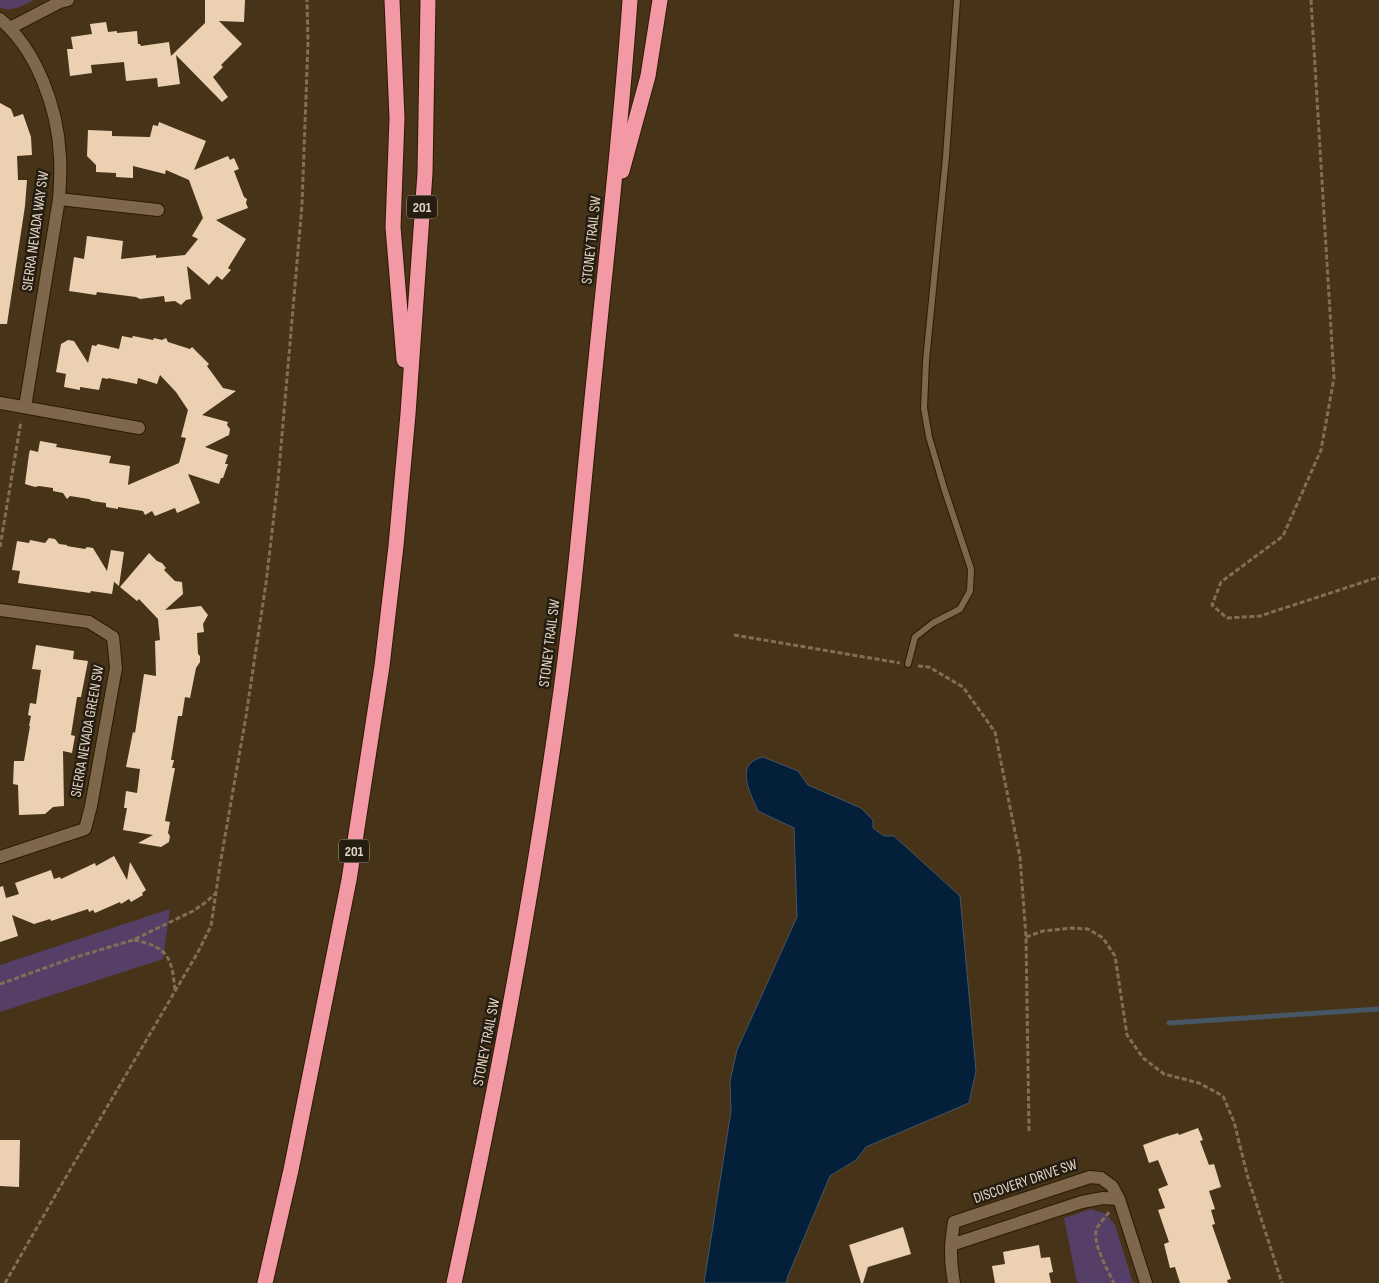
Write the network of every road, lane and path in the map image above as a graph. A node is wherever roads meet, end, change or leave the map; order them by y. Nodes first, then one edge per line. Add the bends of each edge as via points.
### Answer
1 (68, 0) edge
2 (307, 0) edge
3 (392, 0) edge
4 (428, 0) edge
5 (630, 0) edge
6 (660, 0) edge
7 (958, 0) edge
8 (1311, 0) edge
9 (5, 23) edge
10 (59, 199) junction
11 (612, 208) junction
12 (158, 210) dead end
13 (0, 403) edge
14 (25, 407) junction
15 (408, 414) junction
16 (21, 421) dead end
17 (139, 428) dead end
18 (0, 547) edge
19 (1379, 578) edge
20 (0, 610) edge
21 (734, 636) dead end
22 (908, 664) junction
23 (0, 857) edge
24 (216, 892) junction
25 (1026, 937) junction
26 (133, 940) junction
27 (0, 984) edge
28 (175, 992) junction
29 (1029, 1131) dead end
30 (1119, 1199) junction
31 (950, 1245) junction
32 (5, 1283) edge
33 (265, 1283) edge
34 (454, 1283) edge
35 (954, 1283) edge
36 (1114, 1283) edge
37 (1146, 1283) edge
38 (1282, 1283) edge

1 - 9 street
2 - 24 path via 302,205 278,481 246,716
3 - 15 highway via 397,118 394,227
4 - 15 highway, 201 via 424,174
5 - 11 highway, STONEY TRAIL SW
6 - 11 highway via 648,76
7 - 22 lane via 924,408 941,480 971,570 970,591 960,609 915,637
8 - 19 path via 1334,378 1321,450 1283,536 1221,582 1212,605 1227,618 1260,616
9 - 10 street, SIERRA NEVADA WAY SW via 32,59 54,113 60,156
10 - 12 street
10 - 14 street, SIERRA NEVADA WAY SW
11 - 34 highway, STONEY TRAIL SW via 558,718 505,1038
13 - 14 street
14 - 17 street
15 - 33 highway, 201 via 382,666 350,880
16 - 18 path
20 - 23 street, SIERRA NEVADA GREEN SW via 89,622 113,637 116,668 85,828
21 - 22 path
22 - 25 path via 928,667 963,687 995,732 1020,858
24 - 26 path via 193,911
24 - 28 path via 211,926
25 - 29 path
25 - 38 path via 1043,931 1072,928 1088,929 1103,938 1115,956 1127,1035 1144,1058 1164,1074 1199,1083 1223,1096 1234,1122 1248,1178
26 - 27 path
26 - 28 path via 156,946 166,954 171,963
28 - 32 path
30 - 31 street via 1082,1202
30 - 31 street, DISCOVERY DRIVE SW via 1112,1186 1101,1178 1090,1176 954,1222
30 - 36 path via 1096,1229 1097,1246
30 - 37 street, DISCOVERY DRIVE SW
31 - 35 street, DISCOVERY DRIVE SW

